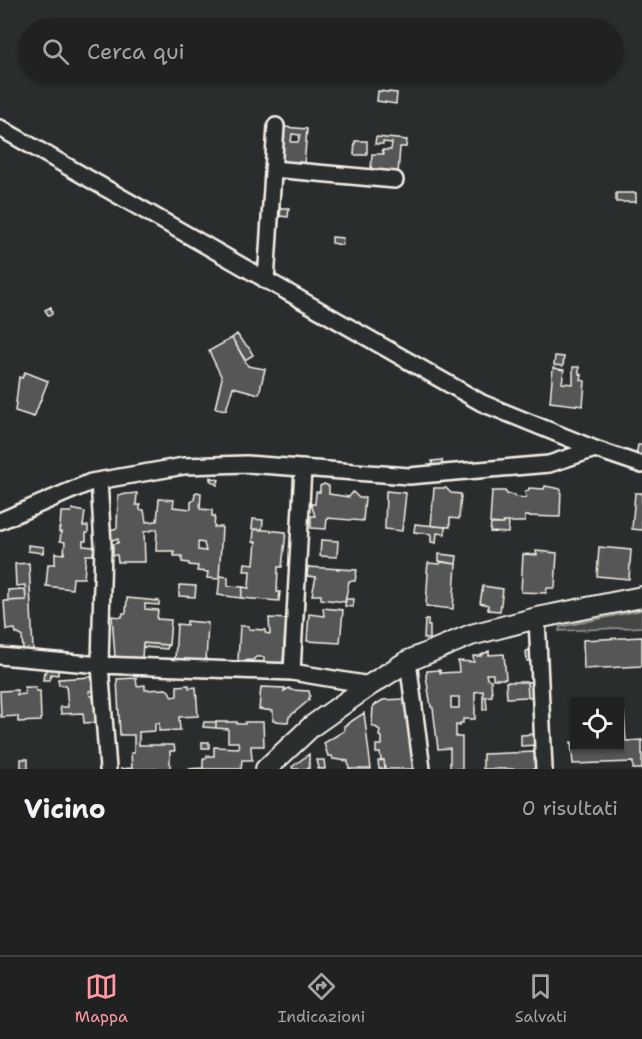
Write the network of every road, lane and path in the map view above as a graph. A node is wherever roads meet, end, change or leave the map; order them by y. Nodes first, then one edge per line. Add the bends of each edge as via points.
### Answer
1 (276, 126) dead end
2 (2, 132) edge
3 (273, 170) junction
4 (395, 180) dead end
5 (266, 281) junction
6 (595, 449) junction
7 (642, 465) edge
8 (303, 468) junction
9 (99, 480) junction
10 (0, 521) edge
11 (642, 597) edge
12 (537, 618) junction
13 (0, 656) edge
14 (408, 661) junction
15 (100, 665) junction
16 (292, 672) junction
17 (370, 685) junction
18 (108, 769) edge
19 (266, 769) edge
20 (422, 769) edge
21 (544, 769) edge

1 - 3 street
2 - 5 street
3 - 4 street
3 - 5 street
5 - 6 street via 482,403
6 - 7 street
6 - 8 street via 549,464 409,476
8 - 9 street via 246,464 184,466
8 - 16 street
9 - 10 street
9 - 15 street via 103,545
11 - 12 main road
12 - 14 main road via 471,635
12 - 21 street
13 - 15 street
14 - 17 main road
14 - 20 street
15 - 16 street
15 - 18 street
16 - 17 street
17 - 19 main road via 312,726

